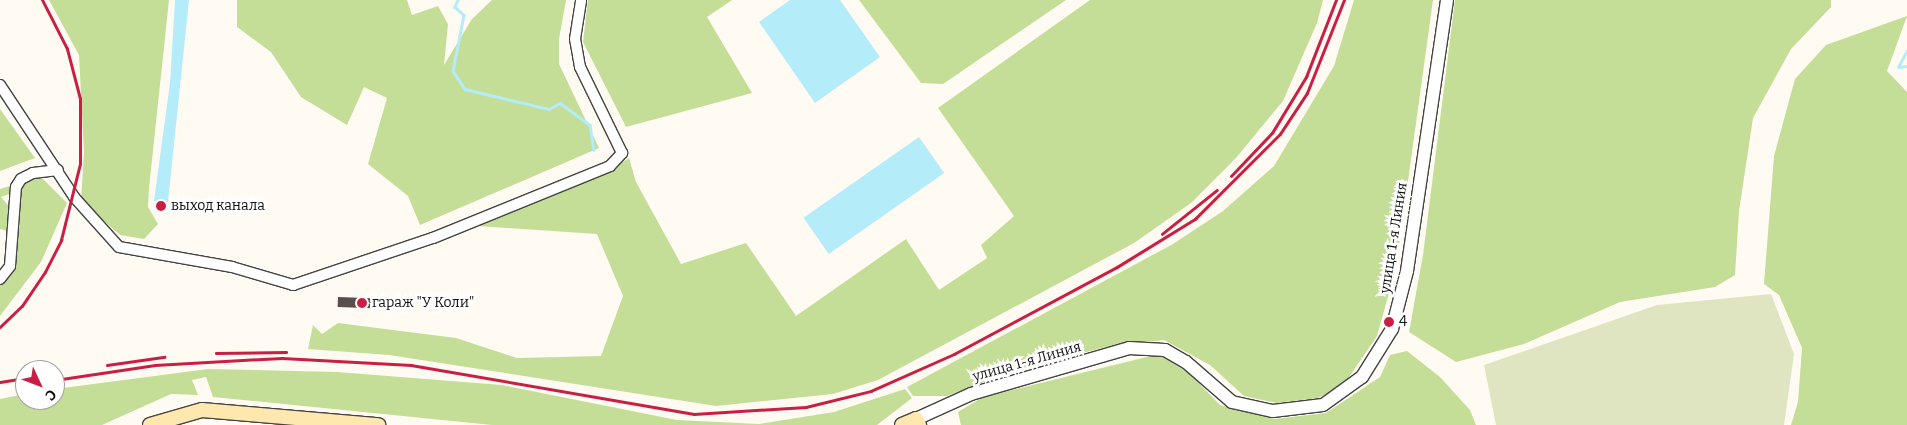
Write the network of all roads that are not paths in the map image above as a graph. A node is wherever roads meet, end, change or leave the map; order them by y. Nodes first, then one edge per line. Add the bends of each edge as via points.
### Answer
1 (582, 0) edge
2 (1447, 0) edge
3 (0, 84) edge
4 (58, 170) junction
5 (0, 279) edge
6 (917, 422) edge
7 (150, 425) edge
8 (378, 425) edge
9 (902, 425) edge

1 - 4 street via 575,39 580,67 622,153 610,166 433,238 293,285 232,267 119,247 74,197
2 - 6 street, улица 1-я Линия via 1407,271 1392,330 1362,377 1323,405 1273,410 1232,402 1186,362 1165,350 1129,348 971,394
3 - 4 street
4 - 5 street via 33,173 21,179 16,188 10,266
6 - 9 main road
7 - 8 main road via 166,418 216,411

